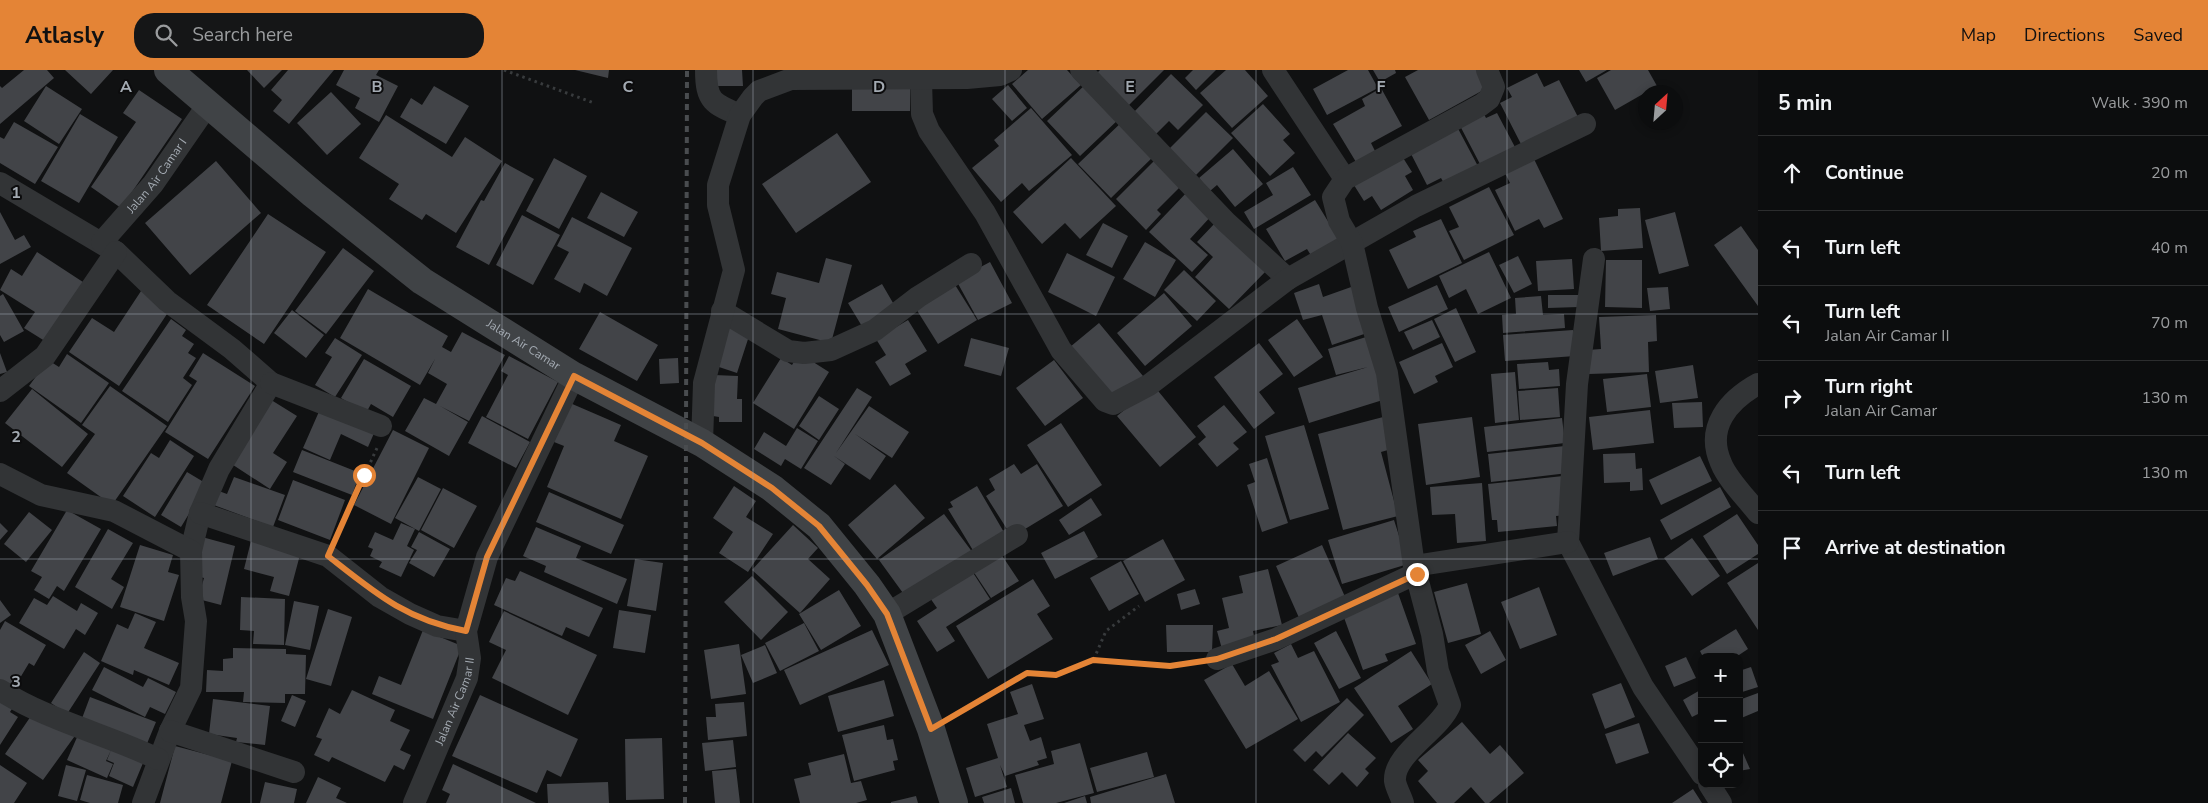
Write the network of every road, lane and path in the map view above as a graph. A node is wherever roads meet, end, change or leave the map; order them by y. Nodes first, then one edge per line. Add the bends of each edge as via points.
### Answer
1 (168, 70) edge
2 (504, 70) edge
3 (706, 70) edge
4 (1011, 70) edge
5 (1081, 70) edge
6 (1273, 70) edge
7 (1487, 70) edge
8 (922, 80) junction
9 (594, 103) dead end
10 (207, 106) junction
11 (740, 115) junction
12 (1585, 124) dead end
13 (1345, 179) junction
14 (0, 183) edge
15 (1352, 243) junction
16 (109, 247) junction
17 (1594, 259) dead end
18 (971, 264) dead end
19 (1288, 279) junction
20 (722, 311) junction
21 (574, 376) junction
22 (271, 383) junction
23 (1758, 384) edge
24 (0, 391) edge
25 (381, 426) joint
26 (702, 443) junction
27 (0, 474) edge
28 (200, 513) junction
29 (1758, 513) edge
30 (1017, 535) dead end
31 (1568, 542) junction
32 (192, 551) junction
33 (328, 556) junction
34 (1416, 570) junction
35 (1140, 606) dead end
36 (887, 614) junction
37 (466, 631) junction
38 (1217, 659) joint
39 (1093, 660) junction
40 (0, 690) edge
41 (931, 729) junction
42 (170, 730) junction
43 (158, 759) junction
44 (1698, 768) edge
45 (294, 772) dead end
46 (1712, 788) edge
47 (143, 803) edge
48 (414, 803) edge
49 (954, 803) edge
50 (1403, 803) edge
51 (1721, 803) edge

1 - 10 main road, Jalan Air Camar
2 - 9 path
3 - 11 street via 706,92 711,99 722,108
4 - 8 street via 1000,75
5 - 19 street via 1226,222
6 - 13 street
7 - 13 street via 1494,87 1489,99
8 - 11 street via 791,79 759,91
8 - 19 street via 922,114 929,131 985,213 1061,350 1109,403 1117,403 1149,385
10 - 16 street, Jalan Air Camar I
10 - 21 main road, Jalan Air Camar via 422,281
11 - 20 street via 718,185 718,205 734,270 732,287
12 - 15 street via 1416,206
13 - 15 street via 1333,197 1333,205 1338,221
14 - 16 street
15 - 19 street
15 - 34 street via 1387,373
16 - 22 street via 167,301 232,349
16 - 24 street, Jalan Air Camar I via 46,356
17 - 31 street via 1577,384
18 - 20 street via 918,297 875,330 831,350 788,351
20 - 26 street via 704,384
21 - 26 main road, Jalan Air Camar
21 - 37 street, Jalan Air Camar II via 487,557
22 - 25 street
22 - 28 street via 219,469
23 - 29 street via 1738,395 1720,419 1716,435 1721,464
25 - 33 path via 377,448
26 - 36 main road, Jalan Air Camar via 772,488 819,526
27 - 32 street via 41,496 114,511
28 - 32 street
28 - 33 street
30 - 36 street
31 - 34 street
31 - 44 street via 1643,687
32 - 42 street via 192,597 196,621 191,688
33 - 37 street via 380,597 410,614 437,626
34 - 38 street via 1276,639
34 - 50 street via 1438,671 1450,706 1445,717 1406,754 1397,769 1395,780
35 - 39 path via 1106,631
36 - 41 main road, Jalan Air Camar
37 - 48 street, Jalan Air Camar II via 470,658 467,678
38 - 39 path via 1170,666
39 - 41 path via 1056,675 1027,673
40 - 43 street via 42,713
41 - 49 main road, Jalan Air Camar
42 - 43 street
42 - 45 street
43 - 47 street
46 - 51 street

